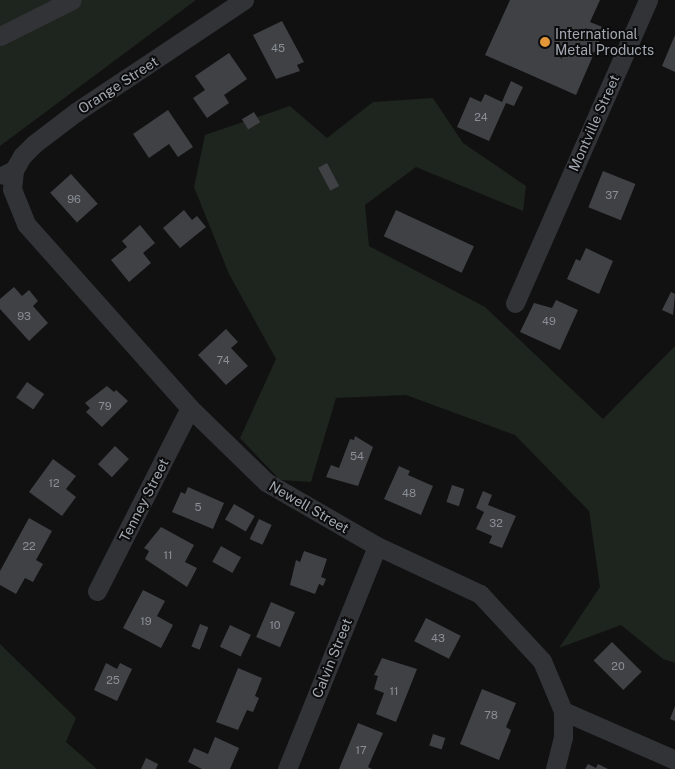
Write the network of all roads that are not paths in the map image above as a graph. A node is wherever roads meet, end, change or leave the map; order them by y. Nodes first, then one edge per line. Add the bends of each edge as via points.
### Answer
1 (72, 0) edge
2 (244, 0) edge
3 (648, 0) edge
4 (0, 36) edge
5 (7, 174) edge
6 (515, 303) dead end
7 (190, 408) junction
8 (377, 546) junction
9 (97, 591) dead end
10 (564, 711) junction
11 (675, 760) edge
12 (287, 769) edge
13 (555, 769) edge

1 - 4 street
2 - 5 street, Orange Street via 76,112 22,156
3 - 6 street, Montville Street
5 - 7 street, Newell Street via 26,224
7 - 8 street, Newell Street via 266,482
7 - 9 street, Tenney Street
8 - 10 street, Newell Street via 480,594 542,661
8 - 12 street, Calvin Street
10 - 11 street
10 - 13 street via 563,738

